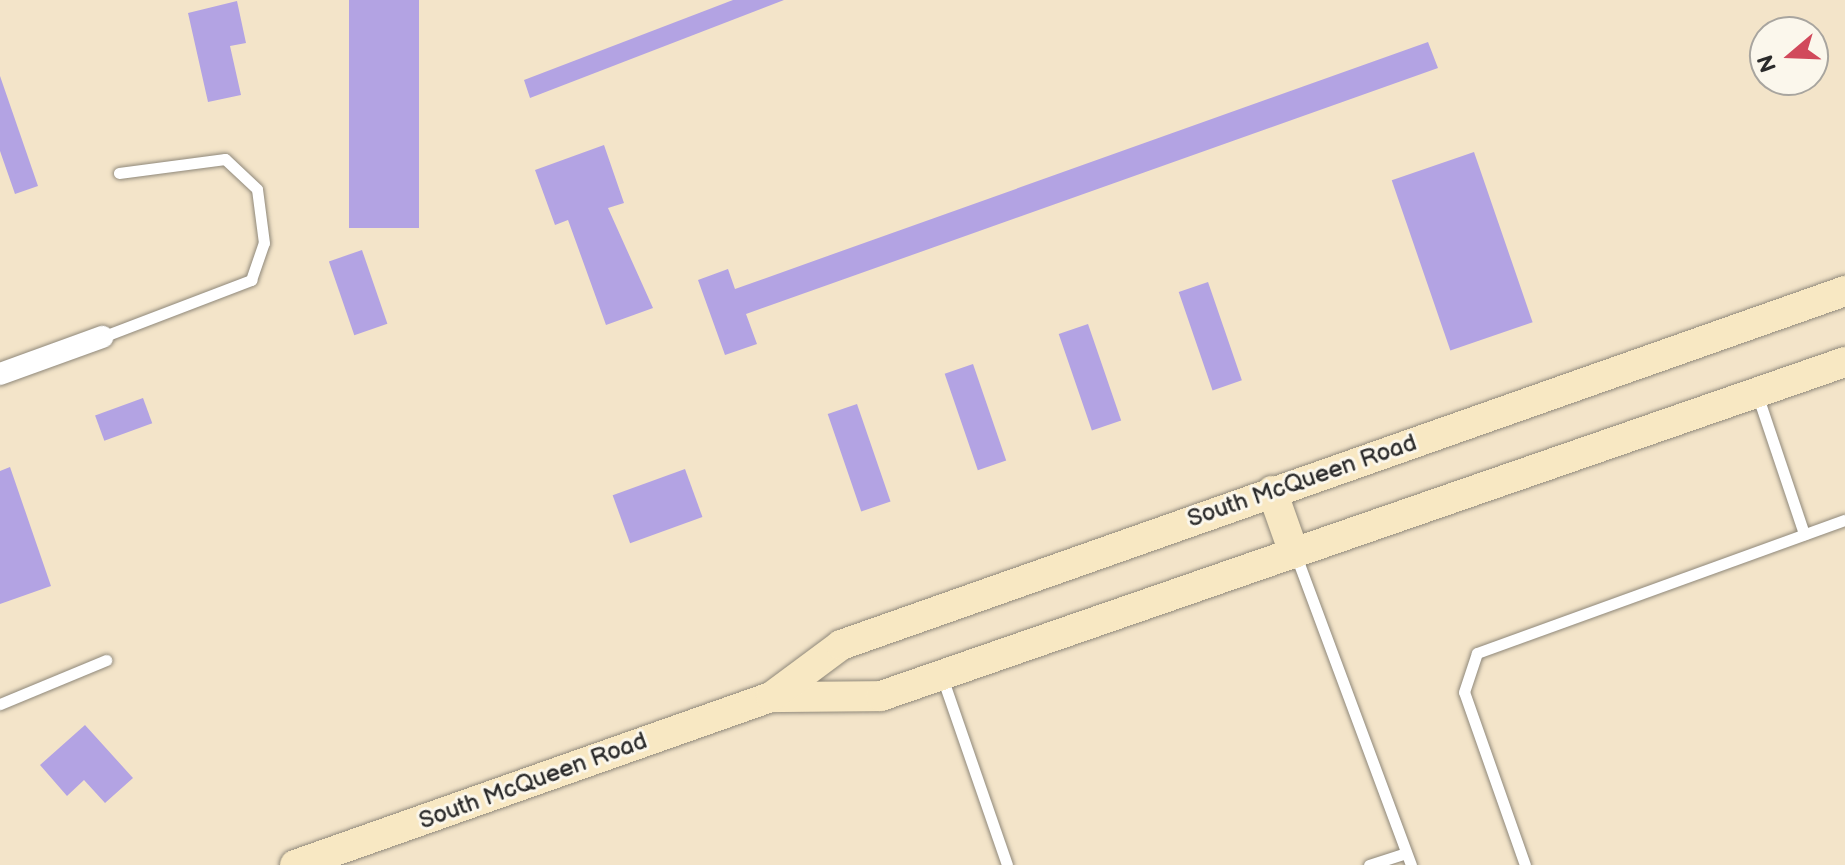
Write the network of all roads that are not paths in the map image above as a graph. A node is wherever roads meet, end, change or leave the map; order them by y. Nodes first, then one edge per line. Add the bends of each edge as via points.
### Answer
1 (119, 173) dead end
2 (1845, 291) edge
3 (102, 337) joint
4 (1845, 362) edge
5 (0, 374) edge
6 (1757, 393) junction
7 (1272, 491) junction
8 (1845, 520) edge
9 (1804, 534) junction
10 (1294, 553) junction
11 (106, 660) dead end
12 (941, 675) junction
13 (771, 697) junction
14 (0, 704) edge
15 (1408, 859) edge
16 (295, 865) edge
17 (1007, 865) edge
18 (1369, 865) edge
19 (1525, 865) edge

1 - 3 lane via 225,159 257,189 264,243 251,280
2 - 7 main road, South McQueen Road
3 - 5 street
4 - 6 main road, South McQueen Road
6 - 9 lane
6 - 10 main road, South McQueen Road
7 - 10 main road
7 - 13 main road, South McQueen Road via 841,645
8 - 9 lane
9 - 19 lane via 1477,653 1464,692
10 - 12 main road, South McQueen Road
10 - 15 lane
11 - 14 lane
12 - 13 main road, South McQueen Road via 881,696
12 - 17 lane
13 - 16 main road, South McQueen Road
15 - 18 lane

